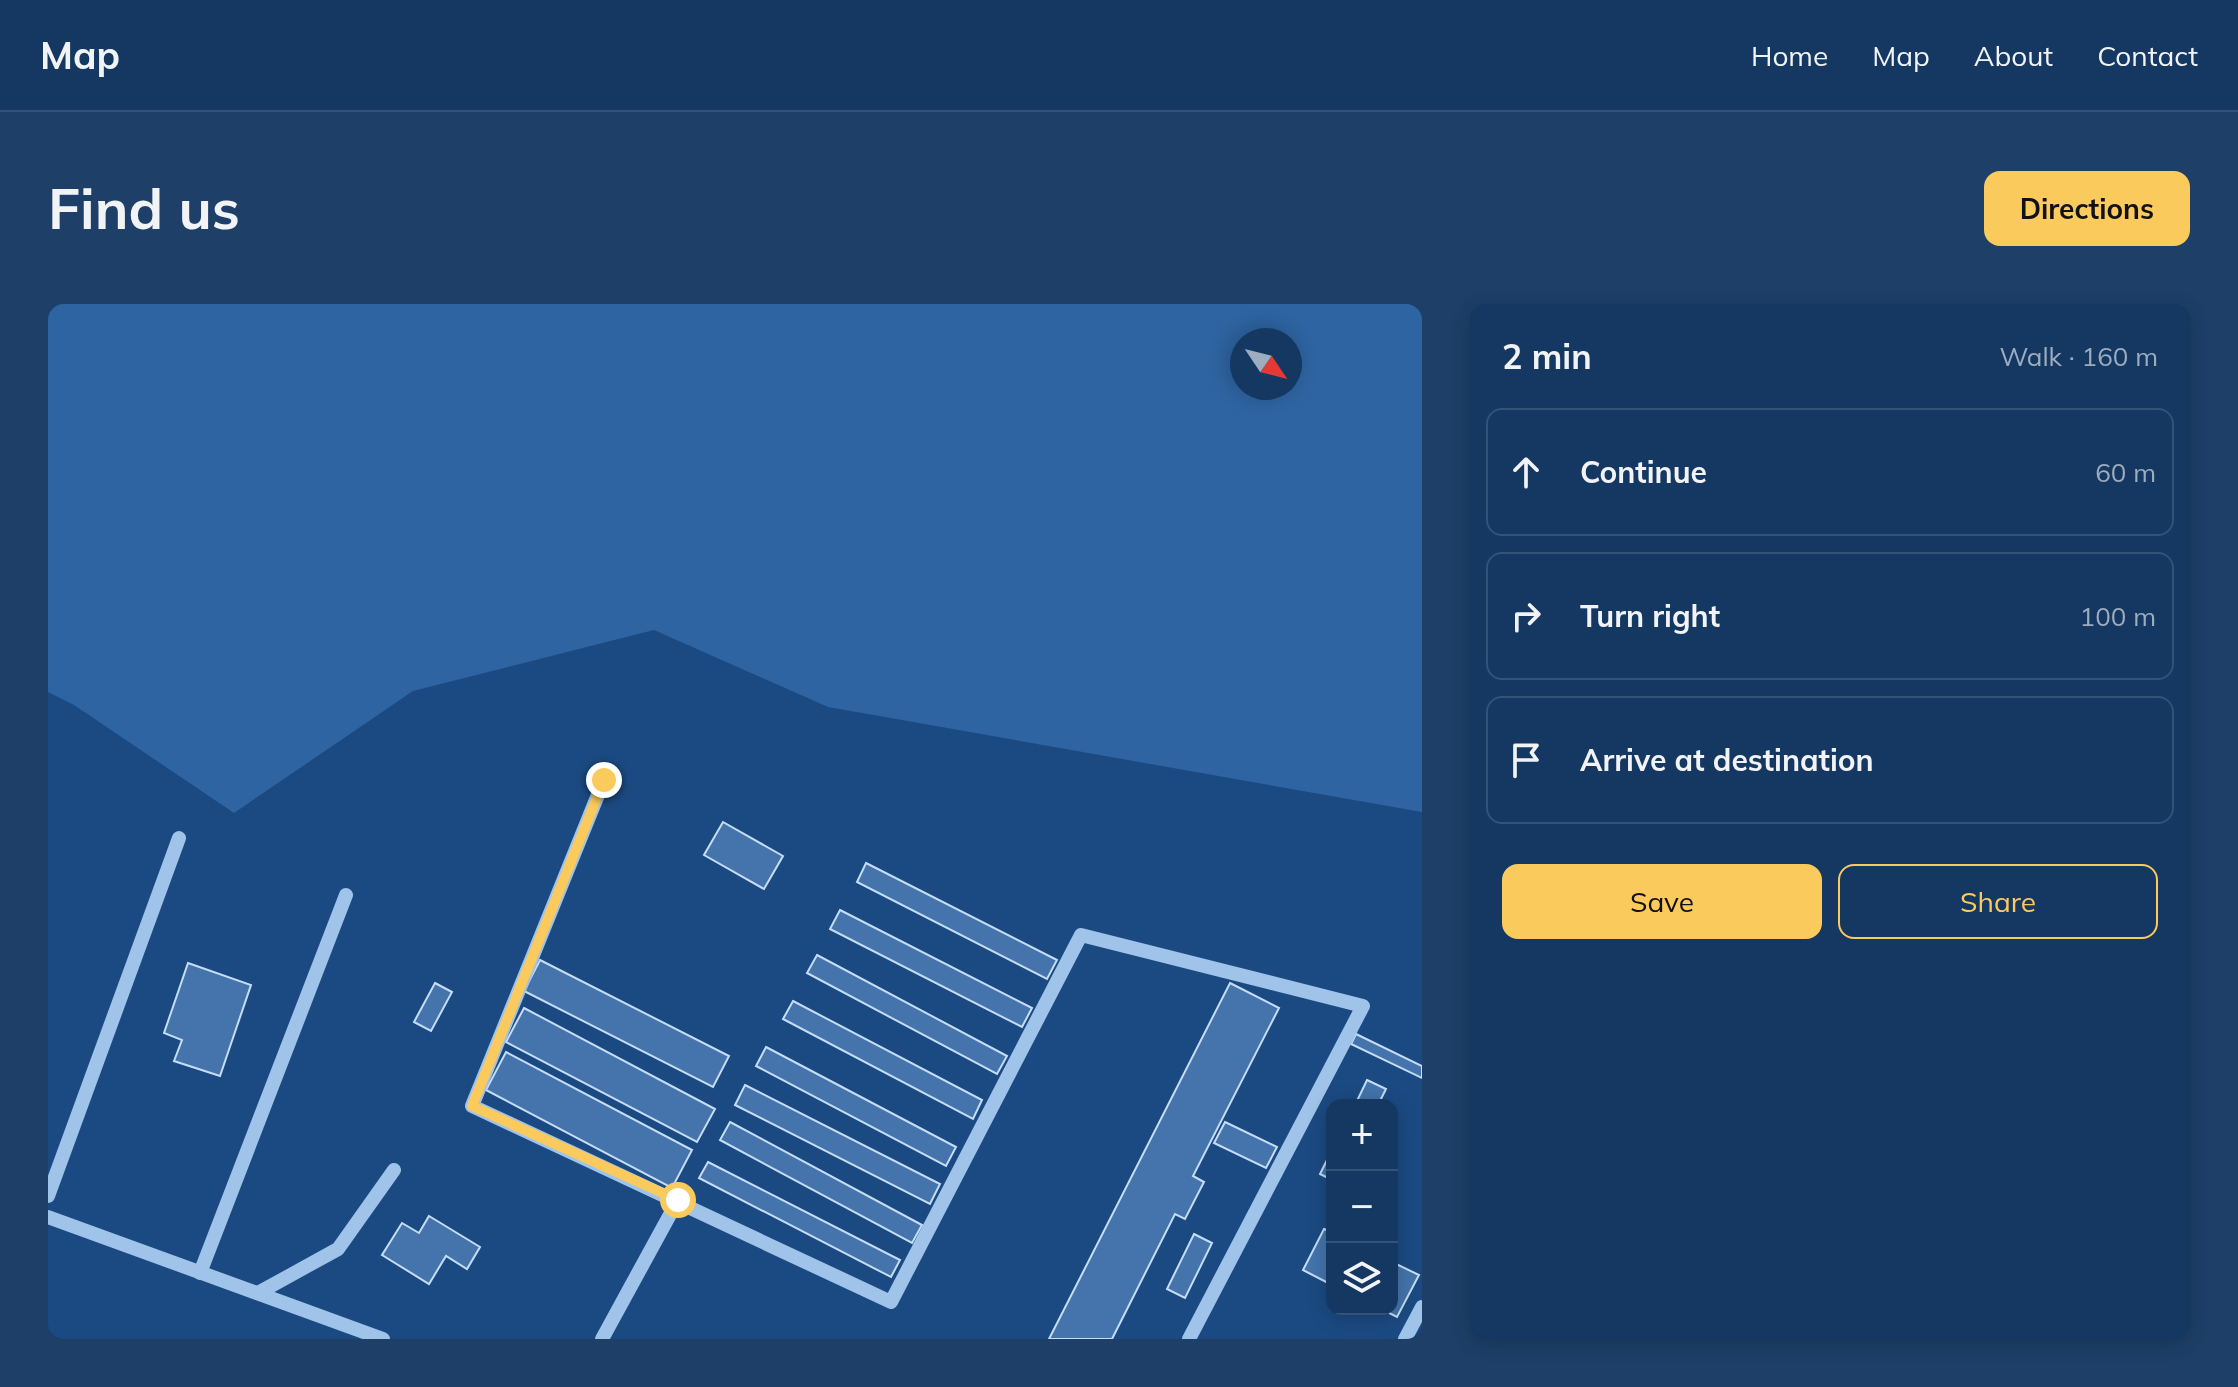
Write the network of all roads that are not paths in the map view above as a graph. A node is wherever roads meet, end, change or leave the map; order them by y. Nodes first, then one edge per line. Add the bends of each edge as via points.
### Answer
1 (604, 780) dead end
2 (179, 838) dead end
3 (346, 895) dead end
4 (394, 1170) dead end
5 (48, 1196) edge
6 (678, 1200) junction
7 (48, 1217) edge
8 (200, 1273) junction
9 (258, 1293) junction
10 (1422, 1307) edge
11 (383, 1339) edge
12 (602, 1339) edge
13 (1189, 1339) edge
14 (1405, 1339) edge

1 - 6 street via 472,1106
2 - 5 street
3 - 8 street
4 - 9 street via 338,1249
6 - 12 street
6 - 13 street via 891,1302 1081,935 1363,1006
7 - 8 street
8 - 9 street
9 - 11 street
10 - 14 street

